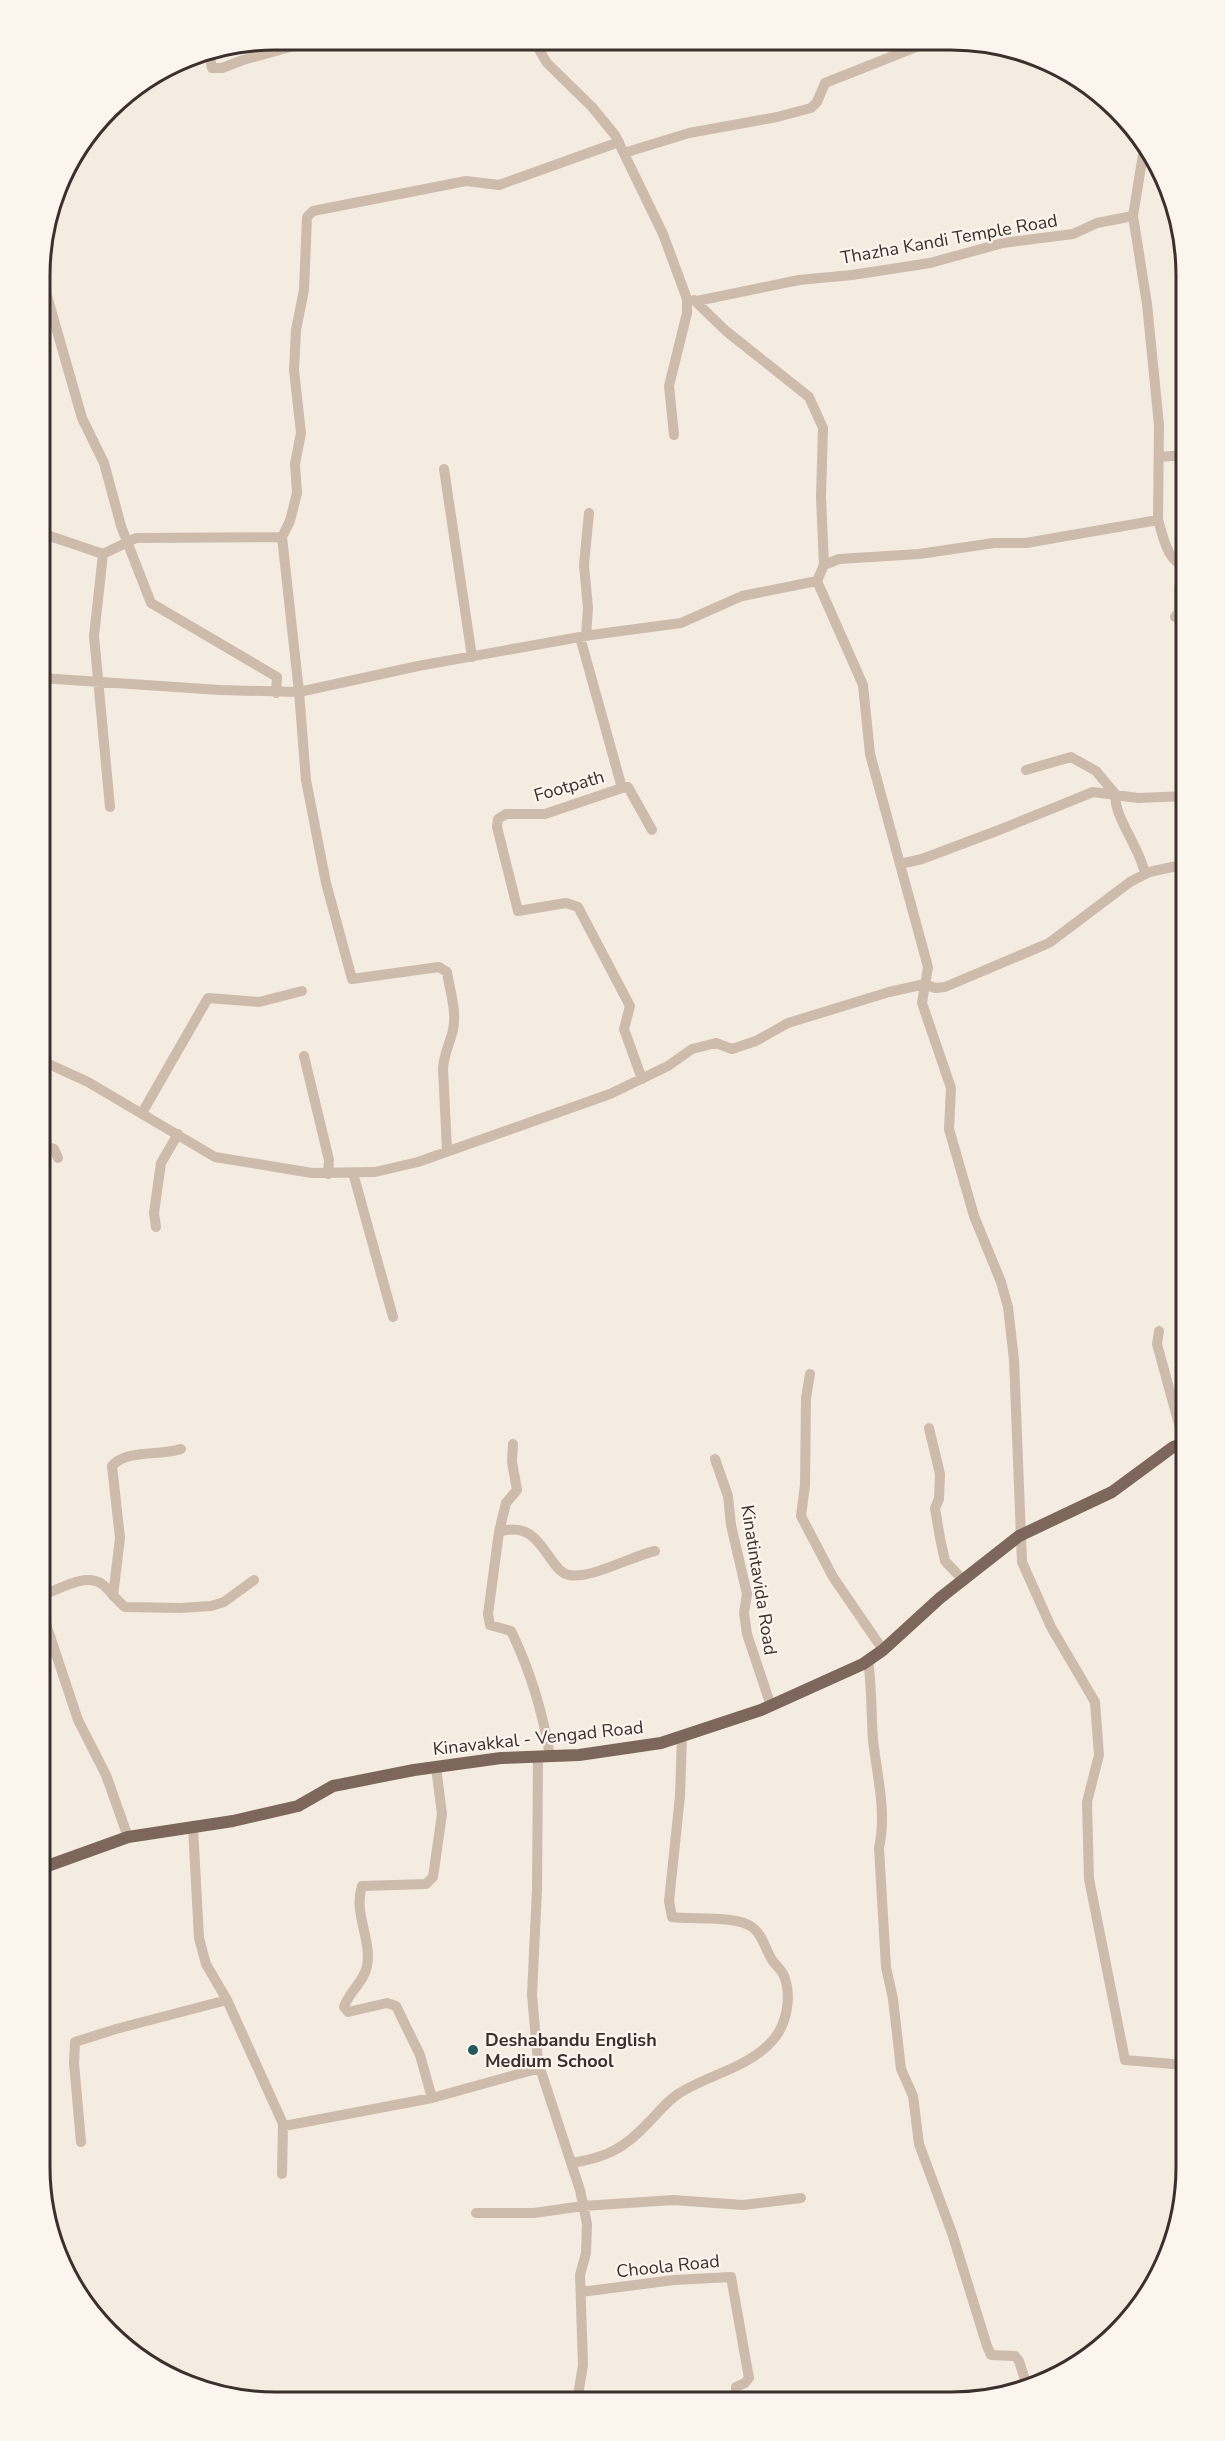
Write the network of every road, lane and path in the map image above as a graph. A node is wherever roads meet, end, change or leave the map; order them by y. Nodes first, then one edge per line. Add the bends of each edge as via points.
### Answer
1 (279, 50) edge
2 (539, 50) edge
3 (908, 50) edge
4 (210, 59) edge
5 (621, 148) junction
6 (1142, 158) edge
7 (1133, 216) junction
8 (692, 300) junction
9 (50, 306) edge
10 (674, 435) dead end
11 (1176, 456) edge
12 (1159, 457) junction
13 (444, 469) dead end
14 (589, 513) dead end
15 (1158, 520) junction
16 (50, 535) edge
17 (282, 537) junction
18 (128, 542) junction
19 (103, 554) junction
20 (1176, 561) edge
21 (824, 565) junction
22 (817, 581) junction
23 (583, 637) junction
24 (472, 657) junction
25 (50, 679) edge
26 (100, 682) junction
27 (299, 692) junction
28 (276, 693) junction
29 (1026, 770) dead end
30 (622, 788) junction
31 (1116, 795) junction
32 (1176, 796) edge
33 (110, 807) dead end
34 (652, 830) dead end
35 (900, 864) junction
36 (1176, 866) edge
37 (1144, 874) junction
38 (925, 984) junction
39 (302, 992) dead end
40 (304, 1056) dead end
41 (50, 1065) edge
42 (642, 1079) junction
43 (142, 1113) junction
44 (178, 1134) junction
45 (50, 1148) edge
46 (447, 1150) junction
47 (58, 1158) dead end
48 (353, 1173) junction
49 (328, 1174) junction
50 (156, 1227) dead end
51 (393, 1317) dead end
52 (1159, 1331) dead end
53 (810, 1374) dead end
54 (1176, 1411) edge
55 (929, 1428) dead end
56 (513, 1444) dead end
57 (1176, 1446) edge
58 (182, 1449) dead end
59 (715, 1459) dead end
60 (500, 1532) junction
61 (1020, 1536) junction
62 (655, 1551) dead end
63 (254, 1580) dead end
64 (963, 1580) junction
65 (50, 1592) edge
66 (113, 1596) junction
67 (50, 1636) edge
68 (883, 1650) junction
69 (868, 1660) junction
70 (771, 1706) junction
71 (682, 1736) junction
72 (544, 1756) junction
73 (436, 1767) junction
74 (192, 1827) junction
75 (128, 1837) junction
76 (50, 1865) edge
77 (227, 2000) junction
78 (1176, 2064) edge
79 (540, 2068) junction
80 (432, 2098) junction
81 (283, 2125) junction
82 (81, 2142) dead end
83 (571, 2163) junction
84 (282, 2174) dead end
85 (801, 2198) dead end
86 (583, 2206) junction
87 (476, 2214) dead end
88 (581, 2292) junction
89 (1025, 2379) edge
90 (579, 2391) edge
91 (736, 2391) edge

1 - 4 street via 222,68 212,68
2 - 5 street via 547,63 592,107
3 - 5 street via 825,83 811,108
5 - 8 street
5 - 17 street via 499,185 466,181 313,211 307,216 304,290 294,370 301,433 295,464 297,493
6 - 7 street
7 - 8 street, Thazha Kandi Temple Road via 1096,223 1073,234 1003,243 930,263 799,280
7 - 12 street via 1147,304
8 - 10 street via 669,386
8 - 21 street via 809,397 823,428
9 - 18 street via 82,418 104,463
11 - 12 street
12 - 15 street
13 - 24 street
14 - 23 street via 584,565 588,608
15 - 20 street
15 - 21 street via 1026,543 839,559
16 - 19 street
17 - 18 street via 135,538
17 - 27 street
18 - 19 street
18 - 28 street via 151,603 277,677
19 - 26 street via 94,636
21 - 22 street
22 - 23 street via 742,596 681,623
22 - 35 street via 863,685 870,754
23 - 24 street
23 - 30 street
24 - 27 street
25 - 26 street
26 - 28 street
26 - 33 street
27 - 28 street
27 - 46 street via 306,780 326,883 352,979 440,967 447,972 454,1009 454,1028 443,1068
29 - 31 street via 1071,757 1096,771
30 - 34 street via 628,787 634,794
30 - 42 street, Footpath via 545,814 506,814 498,819 497,827 518,911 566,903 578,907 630,1006 624,1029
31 - 32 street
31 - 35 street via 1093,792 922,859
31 - 37 street via 1116,811 1137,849
35 - 38 street via 928,967
36 - 37 street
37 - 38 street via 1049,943 945,987
38 - 42 street via 788,1023 732,1049 716,1043 692,1048
38 - 61 street via 922,1003 951,1088 949,1129 974,1216 1008,1307 1014,1360
39 - 43 street via 259,1002 208,998
40 - 49 street
41 - 43 street
42 - 46 street via 610,1094
43 - 44 street
44 - 49 street via 215,1157
44 - 50 street via 161,1163 154,1213
45 - 47 street
46 - 48 street via 418,1162
48 - 49 street
48 - 51 street
52 - 54 street via 1157,1344
53 - 68 street via 801,1516 833,1577
55 - 64 street via 939,1474 936,1508 945,1562
56 - 60 street via 517,1491 506,1503
57 - 61 main road, Kinavakkal - Vengad Road via 1112,1492
58 - 66 street via 128,1458 112,1466 120,1538
59 - 70 street, Kinatintavida Road via 728,1496 747,1594 747,1634
60 - 62 street via 510,1528 526,1532 546,1549 562,1572 570,1575 618,1566
60 - 72 street via 488,1614 490,1625 511,1631 520,1649 545,1726
61 - 64 main road, Kinavakkal - Vengad Road
61 - 78 street via 1022,1562 1051,1627 1095,1702 1099,1755 1087,1802 1089,1879 1125,2060
63 - 66 street via 224,1602 211,1606 125,1607
64 - 68 main road, Kinavakkal - Vengad Road
65 - 66 street via 96,1581
67 - 75 street via 78,1720 105,1775
68 - 69 main road, Kinavakkal - Vengad Road
69 - 70 main road, Kinavakkal - Vengad Road
69 - 89 street via 873,1740 882,1798 883,1832 879,1848 886,1967 901,2069 913,2096 919,2144 987,2346 991,2355 1014,2356
70 - 71 main road, Kinavakkal - Vengad Road
71 - 72 main road, Kinavakkal - Vengad Road via 649,1745
71 - 83 street via 669,1901 672,1917 752,1926 784,1975 789,2003 773,2040 732,2068 712,2074 680,2093 616,2151
72 - 73 main road, Kinavakkal - Vengad Road
72 - 79 street via 532,1995
73 - 74 main road, Kinavakkal - Vengad Road via 333,1786 298,1806
73 - 80 street via 442,1814 433,1877 426,1884 362,1886 360,1917 367,1966 344,2007 348,2012 387,2003 396,2006 420,2055
74 - 75 main road, Kinavakkal - Vengad Road
74 - 77 street via 200,1938 207,1964
75 - 76 main road, Kinavakkal - Vengad Road
77 - 81 street
77 - 82 street via 75,2042
79 - 80 street
79 - 83 street
80 - 81 street
81 - 84 street
83 - 86 street
85 - 86 street via 724,2206 673,2200
86 - 87 street via 534,2213
86 - 88 street via 587,2224
88 - 90 street via 583,2365
88 - 91 street, Choola Road via 731,2277 748,2378

